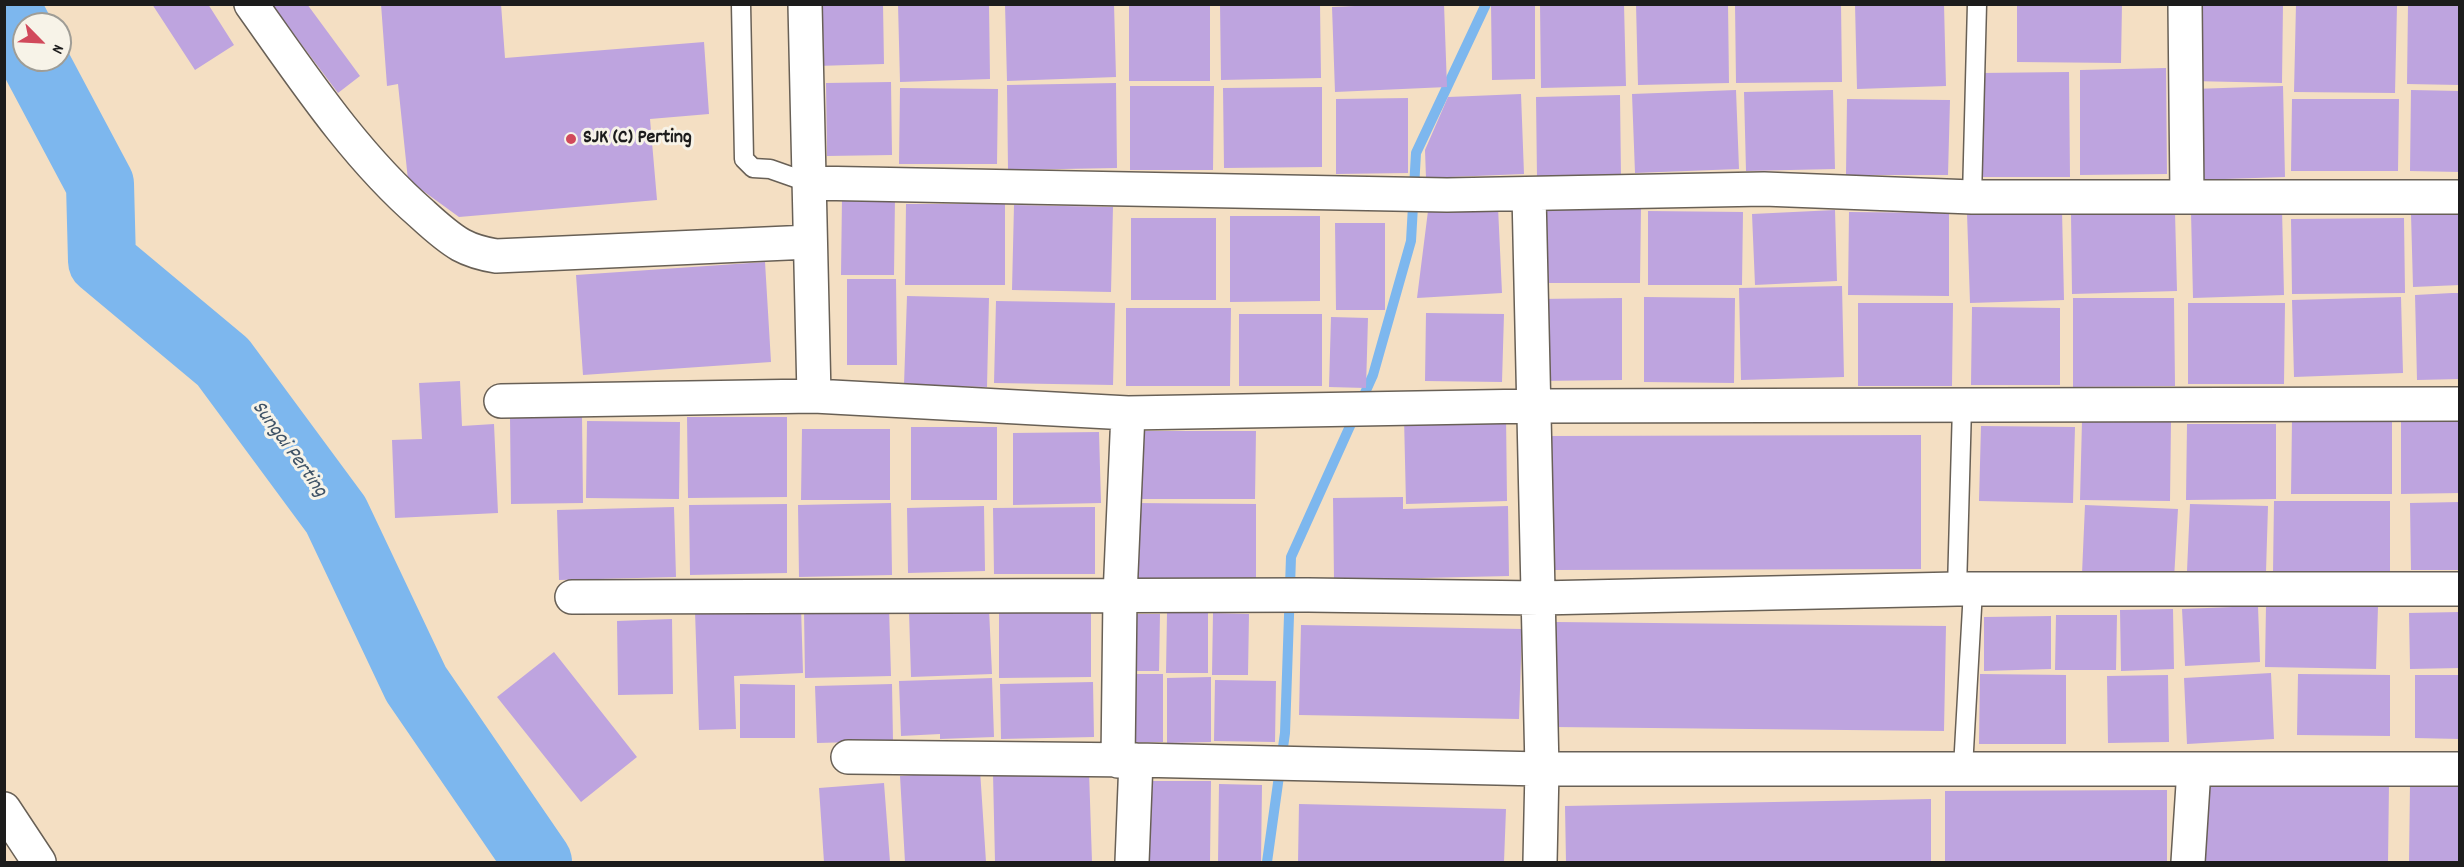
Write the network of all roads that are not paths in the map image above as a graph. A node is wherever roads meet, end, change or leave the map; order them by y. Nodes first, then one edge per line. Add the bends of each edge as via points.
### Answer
1 (252, 4) edge
2 (741, 4) edge
3 (805, 4) edge
4 (1977, 4) edge
5 (2185, 4) edge
6 (810, 183) junction
7 (1529, 194) junction
8 (1972, 197) junction
9 (2187, 197) junction
10 (2460, 197) edge
11 (810, 242) junction
12 (814, 396) junction
13 (501, 401) dead end
14 (2460, 404) edge
15 (1533, 406) junction
16 (1962, 406) junction
17 (1128, 413) junction
18 (2460, 589) edge
19 (1965, 590) junction
20 (1120, 596) junction
21 (572, 597) dead end
22 (1539, 598) junction
23 (848, 758) dead end
24 (1127, 760) junction
25 (1963, 768) junction
26 (1542, 769) junction
27 (2194, 769) junction
28 (2460, 769) edge
29 (4, 809) edge
30 (39, 862) edge
31 (1132, 862) edge
32 (1540, 862) edge
33 (2188, 862) edge

1 - 11 street via 376,169 440,231 477,252 496,256
2 - 6 lane via 744,159 753,168
3 - 6 street
4 - 8 lane
5 - 9 street
6 - 7 street
6 - 11 street
7 - 8 street via 1764,189
7 - 15 street
8 - 9 street
9 - 10 street
11 - 12 street
12 - 13 street
12 - 17 street
14 - 16 street
15 - 16 street
15 - 17 street
15 - 22 street
16 - 19 lane
17 - 20 street
18 - 19 street
19 - 22 street
19 - 25 lane
20 - 21 street
20 - 22 street
20 - 24 street
22 - 26 street
23 - 24 street
24 - 26 street
24 - 31 street
25 - 26 street
25 - 27 street
26 - 32 street
27 - 28 street
27 - 33 street
29 - 30 street

